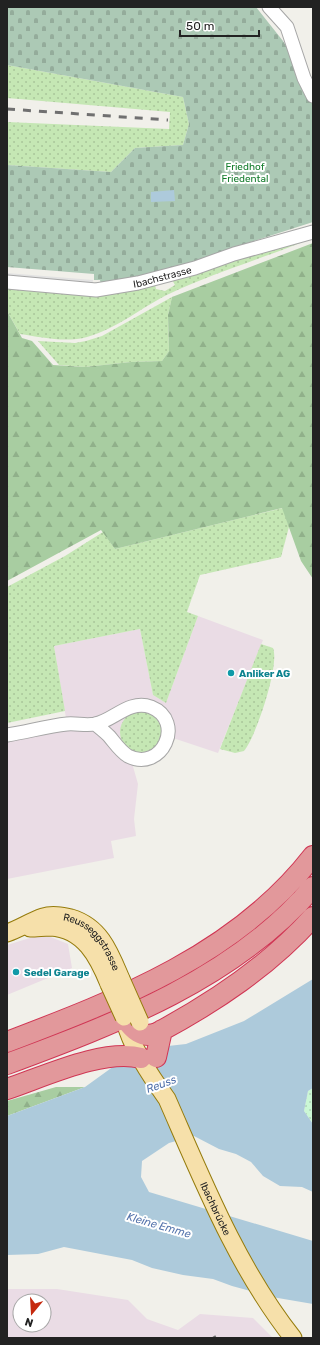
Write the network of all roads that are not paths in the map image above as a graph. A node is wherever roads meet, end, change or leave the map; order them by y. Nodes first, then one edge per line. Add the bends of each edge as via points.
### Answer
1 (269, 7) edge
2 (313, 96) edge
3 (313, 232) edge
4 (7, 282) edge
5 (95, 724) junction
6 (7, 735) edge
7 (313, 856) edge
8 (313, 887) edge
9 (313, 917) edge
10 (13, 931) edge
11 (140, 1029) junction
12 (7, 1042) edge
13 (148, 1061) junction
14 (86, 1062) junction
15 (7, 1064) edge
16 (7, 1089) edge
17 (293, 1338) edge

1 - 2 street via 287,27 304,78
3 - 4 street, Ibachstrasse via 234,254 195,268 138,283 96,290
5 - 5 street via 127,755 137,759 146,759 159,753 166,745 169,733 163,715 147,706 131,707
5 - 6 street via 67,724
7 - 12 highway via 264,909 218,944 143,986
8 - 15 highway via 278,923 209,974 102,1026
9 - 11 highway via 282,949 237,984
10 - 11 main road, Reusseggstrasse, bridge via 52,915 81,922 100,936 108,949 115,982
11 - 13 highway
11 - 13 main road, Reusseggstrasse
11 - 14 highway via 124,1043
13 - 14 highway via 130,1056 112,1056
13 - 17 main road, Ibachbrücke via 223,1224 253,1278
14 - 16 highway

